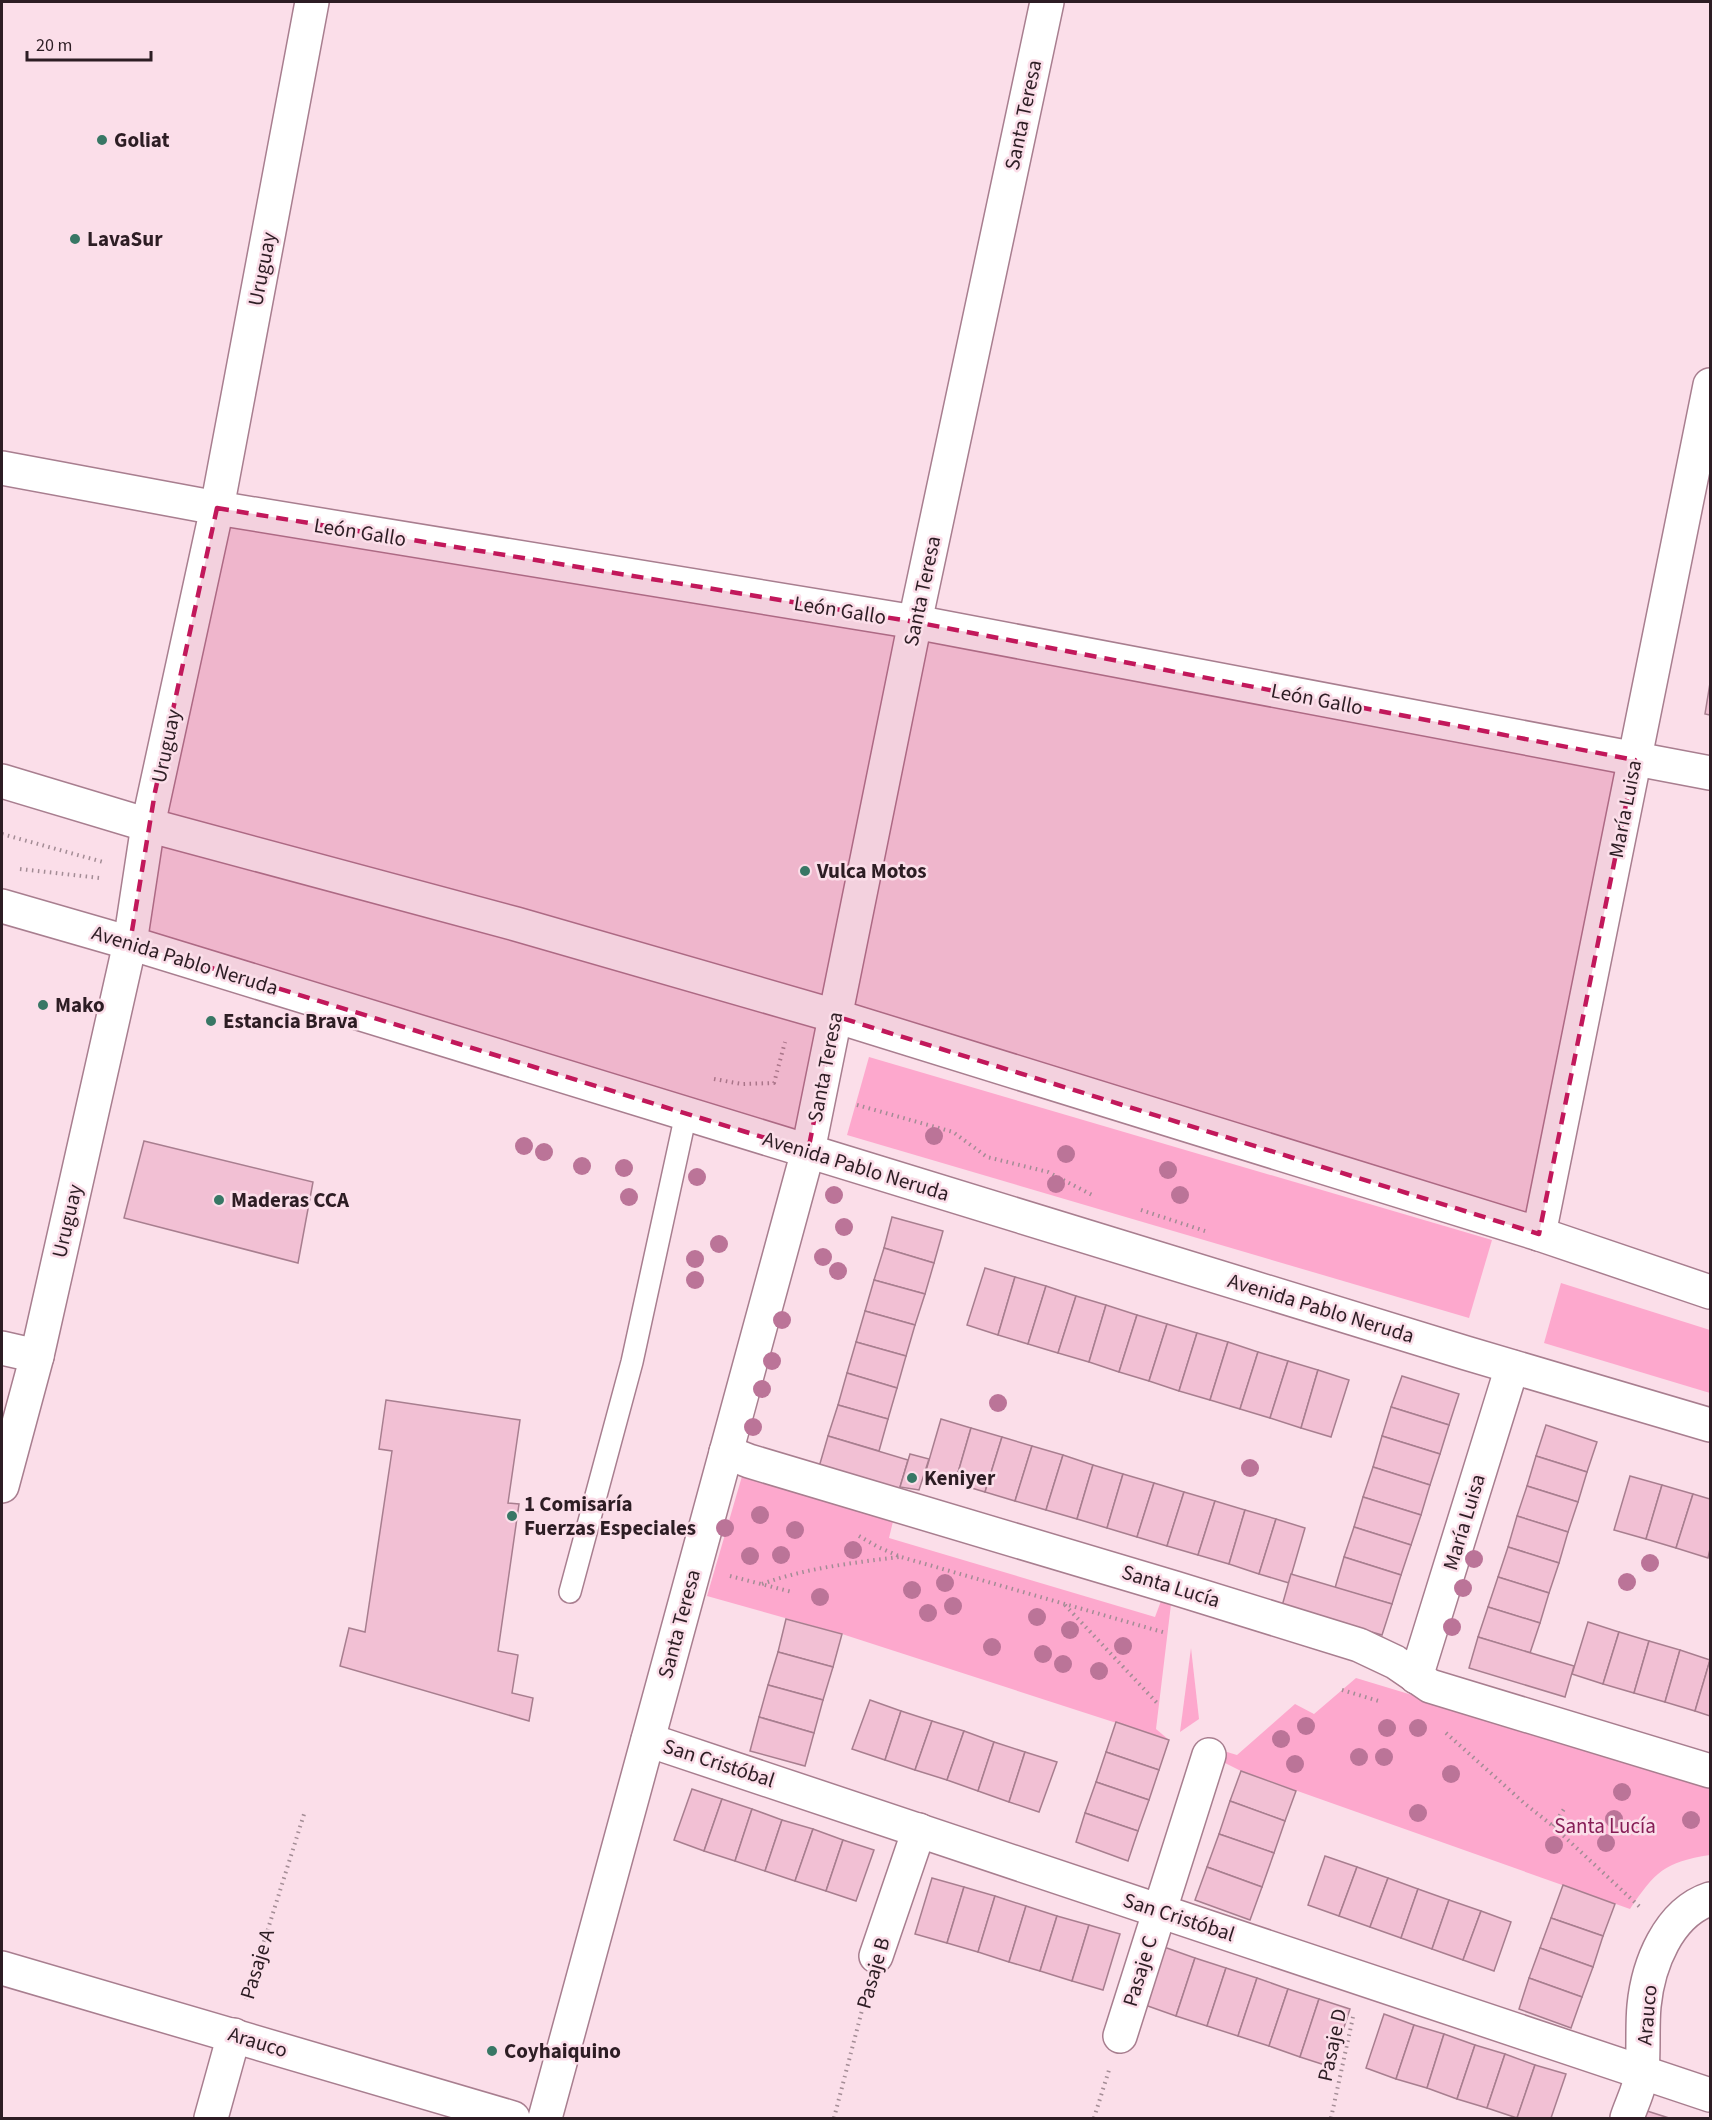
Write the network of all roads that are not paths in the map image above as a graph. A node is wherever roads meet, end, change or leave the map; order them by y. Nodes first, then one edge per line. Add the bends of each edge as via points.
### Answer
1 (312, 2) edge
2 (1047, 2) edge
3 (1710, 385) edge
4 (2, 468) edge
5 (217, 508) junction
6 (915, 622) junction
7 (1635, 760) junction
8 (1710, 773) edge
9 (2, 781) edge
10 (148, 825) junction
11 (2, 906) edge
12 (130, 943) junction
13 (835, 1016) junction
14 (686, 1114) junction
15 (808, 1151) junction
16 (1539, 1234) junction
17 (1710, 1292) edge
18 (2, 1348) edge
19 (37, 1356) junction
20 (1512, 1367) junction
21 (1710, 1425) edge
22 (726, 1452) junction
23 (2, 1486) edge
24 (570, 1592) dead end
25 (1416, 1677) junction
26 (648, 1740) junction
27 (1209, 1755) dead end
28 (1710, 1772) edge
29 (919, 1830) junction
30 (1710, 1899) edge
31 (1158, 1910) junction
32 (876, 1956) road end
33 (2, 1968) edge
34 (234, 2035) junction
35 (1120, 2036) road end
36 (1642, 2073) junction
37 (1710, 2095) edge
38 (211, 2118) edge
39 (513, 2118) edge
40 (545, 2118) edge
41 (1628, 2118) edge

1 - 5 street, Uruguay
2 - 6 street, Santa Teresa
3 - 7 street, María Luisa
4 - 5 street, León Gallo
5 - 6 street, León Gallo
5 - 10 street, Uruguay
6 - 7 street, León Gallo
6 - 13 street, Santa Teresa
7 - 8 street, León Gallo
7 - 16 street, María Luisa
9 - 10 street
10 - 12 street, Uruguay
10 - 13 street via 516,924
11 - 12 street, Avenida Pablo Neruda
12 - 14 street, Avenida Pablo Neruda
12 - 19 street, Uruguay
13 - 15 street, Santa Teresa
13 - 16 street
14 - 15 street, Avenida Pablo Neruda
14 - 24 lane via 632,1362
15 - 20 street, Avenida Pablo Neruda
15 - 22 street, Santa Teresa
16 - 17 street
18 - 19 street
19 - 23 street, Uruguay
20 - 21 street, Avenida Pablo Neruda
20 - 25 street, María Luisa
22 - 25 street, Santa Lucía via 1359,1645
22 - 26 street, Santa Teresa
25 - 28 street, Santa Lucía via 1446,1692
26 - 29 street, San Cristóbal
26 - 40 street, Santa Teresa
27 - 31 street, Pasaje C
29 - 31 street, San Cristóbal
29 - 32 street, Pasaje B
30 - 36 street, Arauco via 1678,1920 1650,1976 1644,2006
31 - 35 street, Pasaje C
31 - 36 street, San Cristóbal
33 - 34 street, Arauco
34 - 38 street
34 - 39 street, Arauco
36 - 37 street, San Cristóbal
36 - 41 street, Arauco

